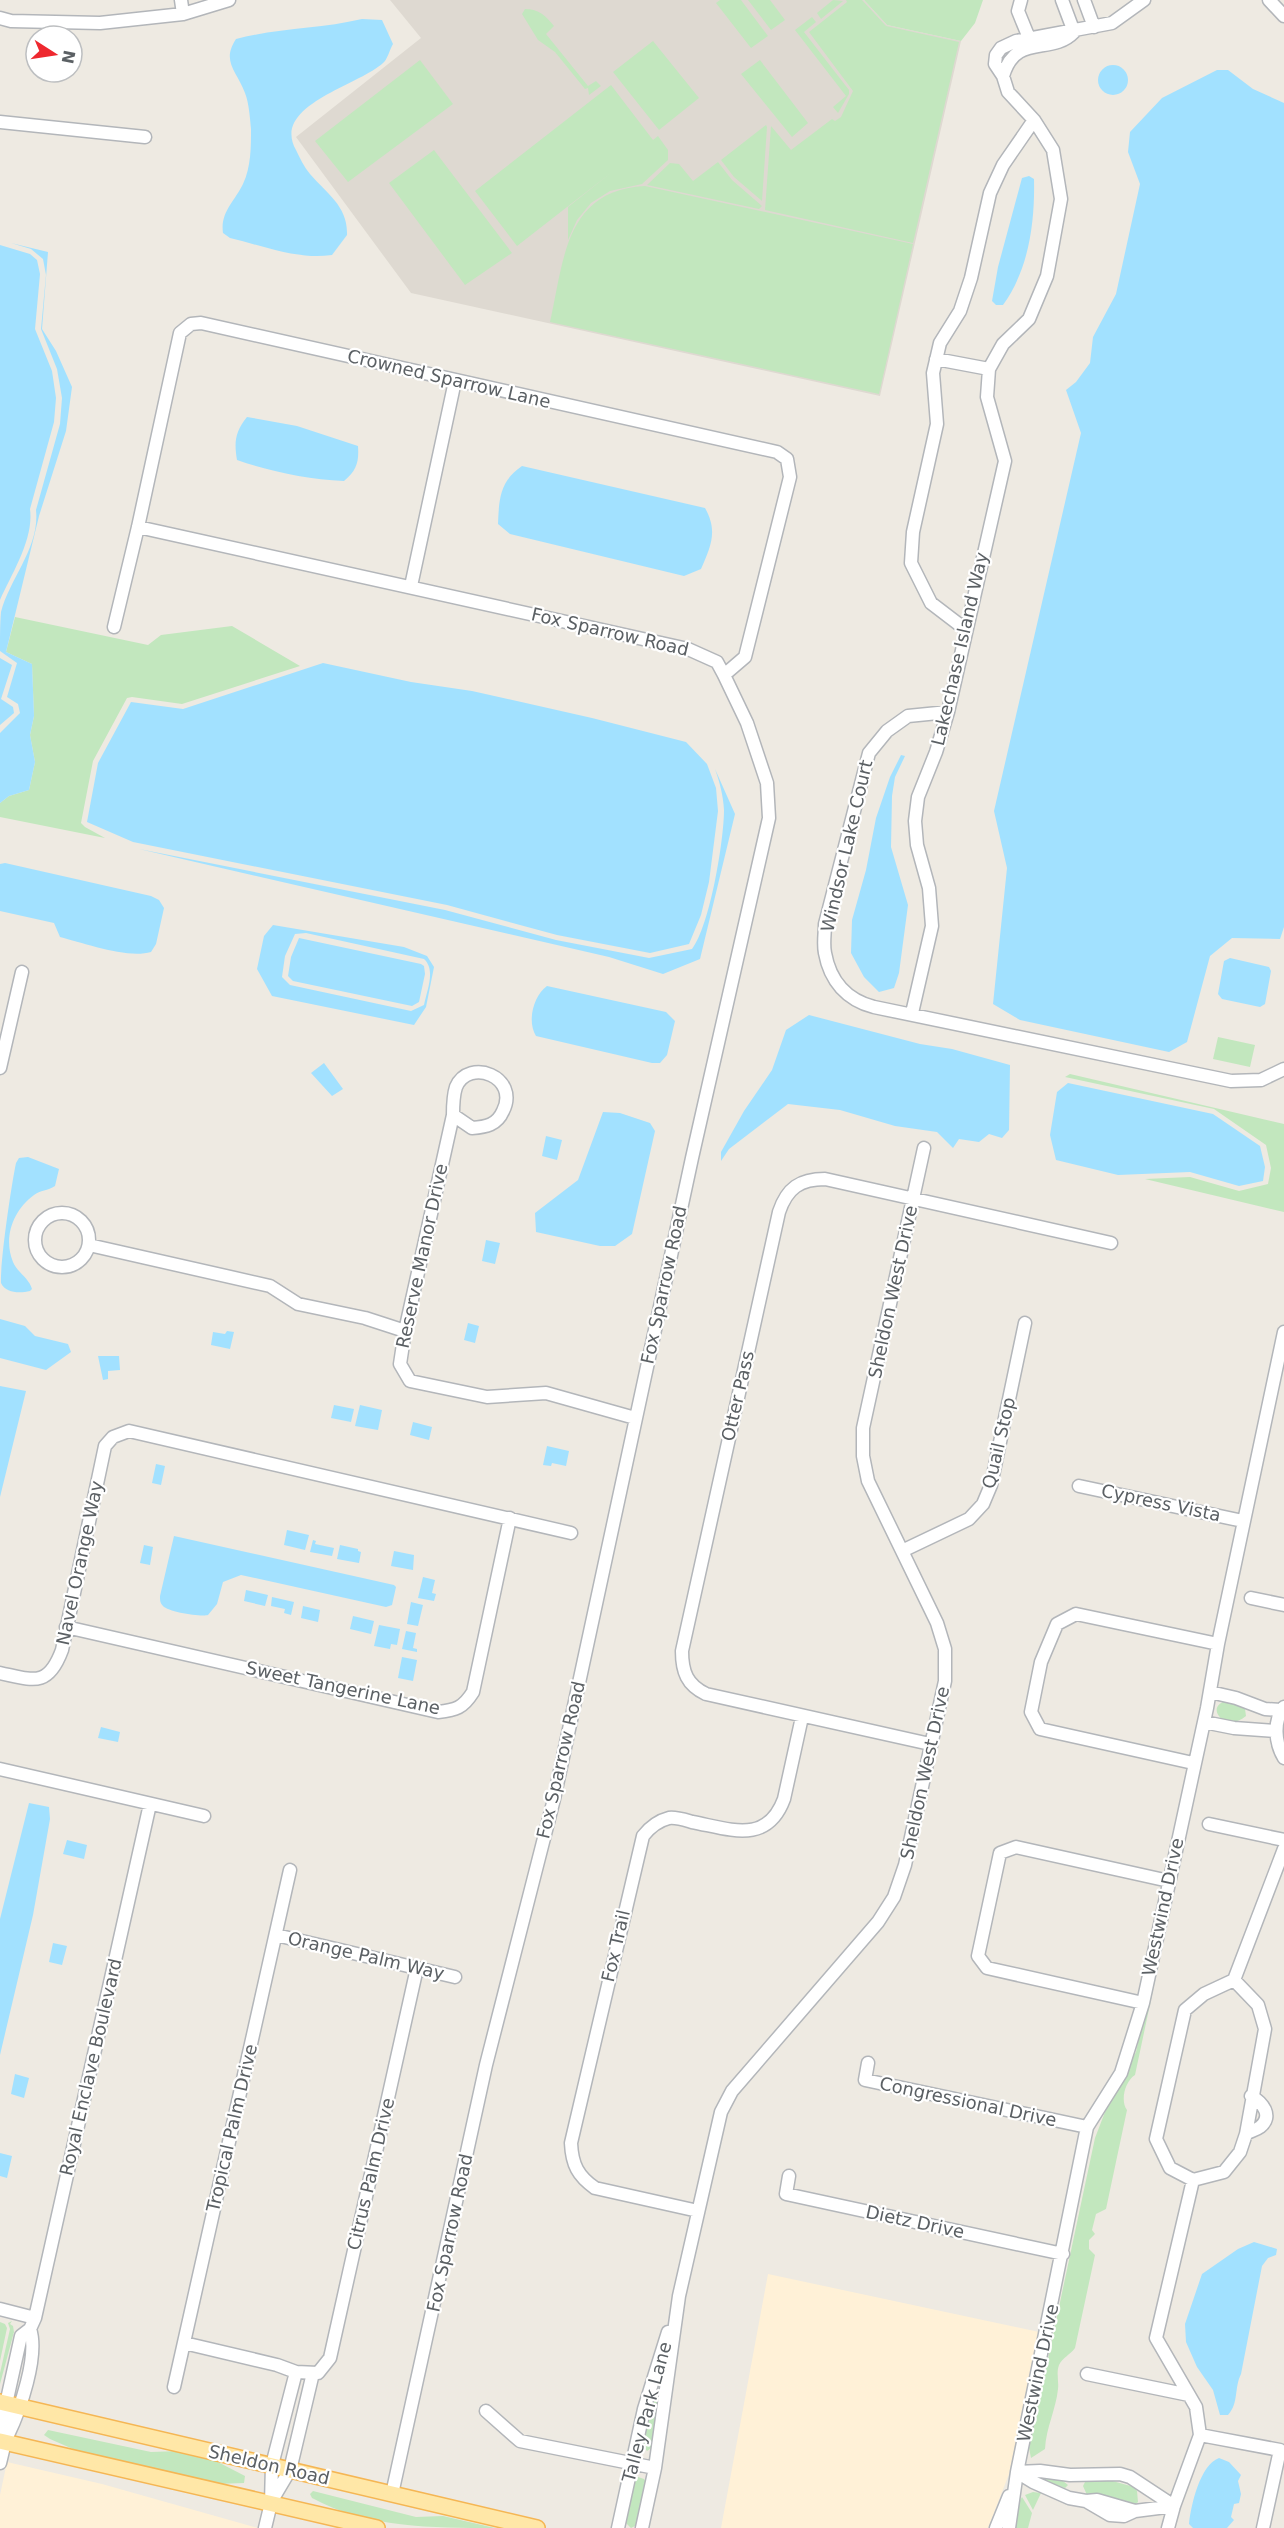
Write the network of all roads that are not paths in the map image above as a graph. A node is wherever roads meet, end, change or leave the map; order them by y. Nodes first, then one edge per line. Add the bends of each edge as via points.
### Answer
1 (181, 0) edge
2 (229, 0) edge
3 (1021, 0) edge
4 (1062, 0) edge
5 (1084, 0) edge
6 (1144, 0) edge
7 (1269, 0) edge
8 (183, 14) junction
9 (1284, 16) edge
10 (0, 18) edge
11 (1094, 27) junction
12 (1074, 32) junction
13 (1029, 42) junction
14 (1034, 120) junction
15 (0, 122) edge
16 (145, 137) dead end
17 (936, 359) junction
18 (989, 369) junction
19 (455, 381) junction
20 (138, 527) junction
21 (411, 586) junction
22 (114, 627) dead end
23 (965, 629) junction
24 (724, 675) junction
25 (948, 712) junction
26 (22, 972) dead end
27 (912, 1013) junction
28 (0, 1068) edge
29 (1284, 1069) edge
30 (453, 1115) junction
31 (924, 1148) dead end
32 (914, 1200) junction
33 (1111, 1243) dead end
34 (89, 1245) junction
35 (1024, 1323) dead end
36 (405, 1331) junction
37 (1284, 1332) edge
38 (635, 1418) junction
39 (1079, 1485) dead end
40 (510, 1518) junction
41 (1243, 1521) junction
42 (571, 1533) dead end
43 (902, 1551) junction
44 (1251, 1598) dead end
45 (1284, 1605) edge
46 (66, 1627) junction
47 (1218, 1644) junction
48 (0, 1673) edge
49 (1210, 1692) junction
50 (1254, 1706) junction
51 (1283, 1709) edge
52 (802, 1717) junction
53 (1204, 1722) junction
54 (1250, 1728) junction
55 (1276, 1731) junction
56 (930, 1744) junction
57 (1284, 1758) edge
58 (1193, 1763) junction
59 (0, 1769) edge
60 (150, 1804) junction
61 (204, 1816) dead end
62 (1209, 1824) dead end
63 (1284, 1840) edge
64 (1284, 1849) edge
65 (290, 1870) dead end
66 (1169, 1881) junction
67 (276, 1935) junction
68 (417, 1968) junction
69 (455, 1977) dead end
70 (1234, 1980) junction
71 (1143, 2003) junction
72 (868, 2063) dead end
73 (1087, 2127) junction
74 (789, 2176) dead end
75 (1193, 2180) junction
76 (698, 2211) junction
77 (1062, 2253) junction
78 (679, 2296) junction
79 (0, 2309) edge
80 (33, 2323) junction
81 (184, 2343) junction
82 (296, 2372) junction
83 (314, 2373) junction
84 (1087, 2374) dead end
85 (174, 2386) dead end
86 (1189, 2395) junction
87 (9, 2405) edge
88 (486, 2411) dead end
89 (1200, 2434) junction
90 (2, 2441) edge
91 (1282, 2451) edge
92 (0, 2463) edge
93 (633, 2463) junction
94 (272, 2465) junction
95 (656, 2468) junction
96 (290, 2470) junction
97 (1017, 2472) junction
98 (1144, 2486) junction
99 (392, 2494) junction
100 (270, 2503) junction
101 (1174, 2506) junction
102 (1138, 2510) junction
103 (265, 2528) edge
104 (377, 2528) edge
105 (537, 2528) edge
106 (618, 2528) edge
107 (642, 2528) edge
108 (996, 2528) edge
109 (1009, 2528) edge
110 (1168, 2528) edge
111 (1263, 2528) edge

1 - 8 street
2 - 8 street
3 - 13 street via 1018,11
4 - 12 street
5 - 11 street
6 - 11 street via 1112,23
7 - 9 street
8 - 10 street via 100,23
11 - 12 street
12 - 13 street via 1064,31
13 - 14 street, Lakechase Island Way via 1001,48 995,64 1008,92
14 - 17 street via 1003,165 990,193 971,278
14 - 18 street, Lakechase Island Way via 1053,150 1061,199 1047,276 1038,298 1029,319 1003,344
15 - 16 street
17 - 18 street
17 - 23 street via 933,373 937,423 913,532 911,563 931,603
18 - 23 street, Lakechase Island Way via 987,397 1005,461
19 - 20 street, Crowned Sparrow Lane via 201,323 191,324 180,333
19 - 21 street
19 - 24 street, Crowned Sparrow Lane via 777,452 787,459 789,477 746,657
20 - 21 street, Fox Sparrow Road
20 - 22 street, Crowned Sparrow Lane
21 - 24 street, Fox Sparrow Road via 688,649 717,662
23 - 25 street, Lakechase Island Way
24 - 38 street, Fox Sparrow Road via 747,723 767,783 768,818
25 - 27 street, Lakechase Island Way via 918,797 915,821 929,888 932,926
25 - 27 street, Windsor Lake Court via 908,716 887,731 869,753 825,924 824,953 835,980 848,996 860,1003
26 - 28 street
27 - 29 street via 1231,1081 1261,1080
30 - 30 street, Reserve Manor Drive via 457,1084 467,1075 482,1072 505,1087 507,1104 500,1119 487,1127 472,1128
30 - 36 street, Reserve Manor Drive
31 - 32 street, Sheldon West Drive
32 - 33 street, Otter Pass
32 - 43 street, Sheldon West Drive via 863,1428 868,1481
32 - 52 street, Otter Pass via 819,1179 798,1184 784,1197 682,1651 682,1667 695,1689
34 - 34 street via 82,1221 67,1213 43,1220 35,1236 38,1254 52,1267 80,1262
34 - 36 street via 270,1286 298,1304
35 - 43 street, Quail Stop via 991,1485 983,1504 969,1519
36 - 38 street, Reserve Manor Drive via 400,1365 410,1381 487,1397 546,1393
37 - 41 street, Westwind Drive
38 - 99 street, Fox Sparrow Road via 554,1799 486,2066
39 - 41 street, Cypress Vista
40 - 42 street
40 - 46 street, Sweet Tangerine Lane via 473,1692 457,1710 438,1712
40 - 46 street, Navel Orange Way via 129,1431 113,1437 105,1446
41 - 47 street, Westwind Drive
43 - 56 street, Sheldon West Drive via 937,1623 945,1649 945,1681
44 - 45 street
46 - 48 street, Navel Orange Way via 56,1665 47,1675 34,1681
47 - 49 street, Westwind Drive
47 - 58 street via 1076,1614 1057,1624 1041,1662 1031,1712 1040,1729
49 - 50 street
49 - 53 street, Westwind Drive
50 - 51 street
50 - 54 street
51 - 55 street
52 - 56 street, Otter Pass
52 - 76 street, Fox Trail via 784,1799 769,1822 759,1829 741,1831 672,1818 652,1825 643,1836 572,2143 572,2160 581,2179 595,2188
53 - 54 street
53 - 58 street, Westwind Drive
54 - 55 street
55 - 57 street
56 - 76 street, Sheldon West Drive via 905,1865 894,1897 878,1922 732,2091 721,2112
58 - 66 street, Westwind Drive
59 - 60 street
60 - 61 street
60 - 80 street, Royal Enclave Boulevard
62 - 63 street
64 - 70 street
65 - 67 street, Tropical Palm Drive
66 - 71 street, Westwind Drive
66 - 71 street via 1016,1847 1000,1853 978,1956 987,1968
67 - 68 street, Orange Palm Way
67 - 81 street, Tropical Palm Drive
68 - 69 street, Orange Palm Way
68 - 83 street, Citrus Palm Drive via 330,2358 324,2368
70 - 75 street via 1258,2004 1265,2029 1245,2134 1240,2152 1224,2172
70 - 75 street via 1204,1994 1185,2010 1156,2139 1170,2168
71 - 73 street, Westwind Drive via 1121,2073
72 - 73 street, Congressional Drive via 865,2080
73 - 77 street, Westwind Drive
74 - 77 street, Dietz Drive via 786,2194
75 - 86 street via 1156,2338
76 - 78 street, Talley Park Lane
77 - 97 street, Westwind Drive
78 - 93 street, Talley Park Lane via 644,2409
78 - 95 street, Talley Park Lane
79 - 80 street
80 - 87 street, Royal Enclave Boulevard via 34,2341
81 - 82 street
81 - 85 street, Tropical Palm Drive
82 - 83 street
82 - 94 street
83 - 96 street, Citrus Palm Drive
84 - 86 street
86 - 89 street via 1196,2407
87 - 90 street, Royal Enclave Boulevard
87 - 94 main road, Sheldon Road
88 - 93 street via 520,2441
89 - 91 street
89 - 101 street
90 - 92 street, Royal Enclave Boulevard
90 - 100 main road, Sheldon Road
91 - 111 street
93 - 95 street
93 - 106 street, Talley Park Lane
94 - 96 main road, Sheldon Road
94 - 100 street
95 - 107 street, Talley Park Lane
96 - 99 main road, Sheldon Road
96 - 100 street, Citrus Palm Drive
97 - 98 street via 1120,2474
97 - 102 street via 1110,2515 1124,2516
97 - 108 street, Westwind Drive
97 - 109 street, Westwind Drive
98 - 101 street
98 - 102 street
99 - 105 main road, Sheldon Road
100 - 103 street
100 - 104 main road, Sheldon Road
101 - 102 street
101 - 110 street

